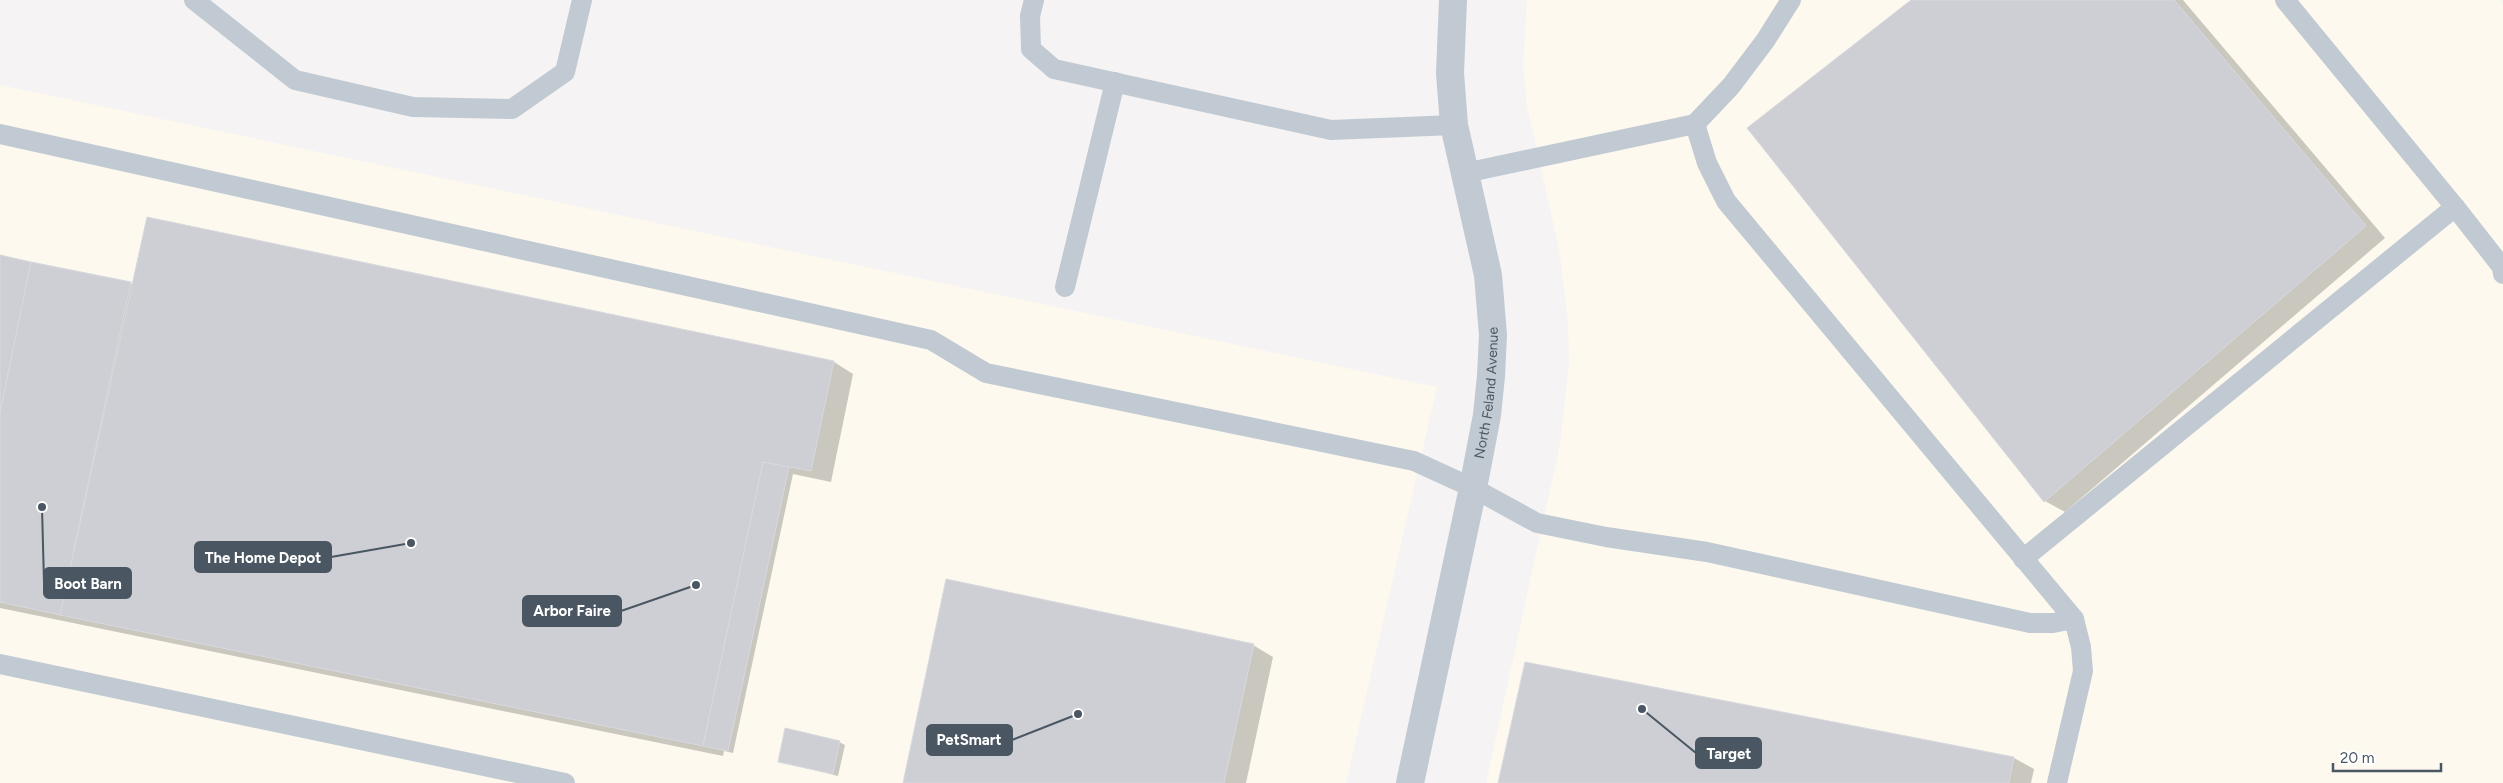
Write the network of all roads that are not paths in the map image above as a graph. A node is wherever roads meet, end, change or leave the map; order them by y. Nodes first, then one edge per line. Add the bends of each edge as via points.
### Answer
1 (194, 0) edge
2 (582, 0) edge
3 (1034, 0) edge
4 (1453, 0) edge
5 (1791, 0) edge
6 (2285, 0) edge
7 (1115, 82) junction
8 (1694, 124) junction
9 (1454, 125) junction
10 (0, 134) edge
11 (1465, 173) junction
12 (2455, 206) junction
13 (2503, 274) edge
14 (1065, 287) dead end
15 (1473, 488) junction
16 (2024, 559) junction
17 (2074, 619) junction
18 (0, 664) edge
19 (503, 777) edge
20 (565, 783) edge
21 (1410, 783) edge
22 (2058, 783) edge

1 - 2 lane via 295,80 414,107 512,109 565,72
3 - 7 lane via 1030,16 1031,49 1054,69
4 - 9 street, North Feland Avenue via 1450,73
5 - 8 lane via 1766,41 1732,86
6 - 12 lane
7 - 9 lane via 1331,130
7 - 14 lane
8 - 11 lane
8 - 16 lane via 1707,163 1726,201
9 - 11 street, North Feland Avenue
10 - 15 lane via 931,340 986,373 1414,461
11 - 15 street, North Feland Avenue via 1488,275 1493,335 1487,415
12 - 13 lane via 2502,267
12 - 16 lane
15 - 17 lane via 1537,523 1707,552 2030,623
15 - 21 street, North Feland Avenue
16 - 17 lane
17 - 22 lane via 2081,647 2082,672
18 - 19 lane
19 - 20 lane

